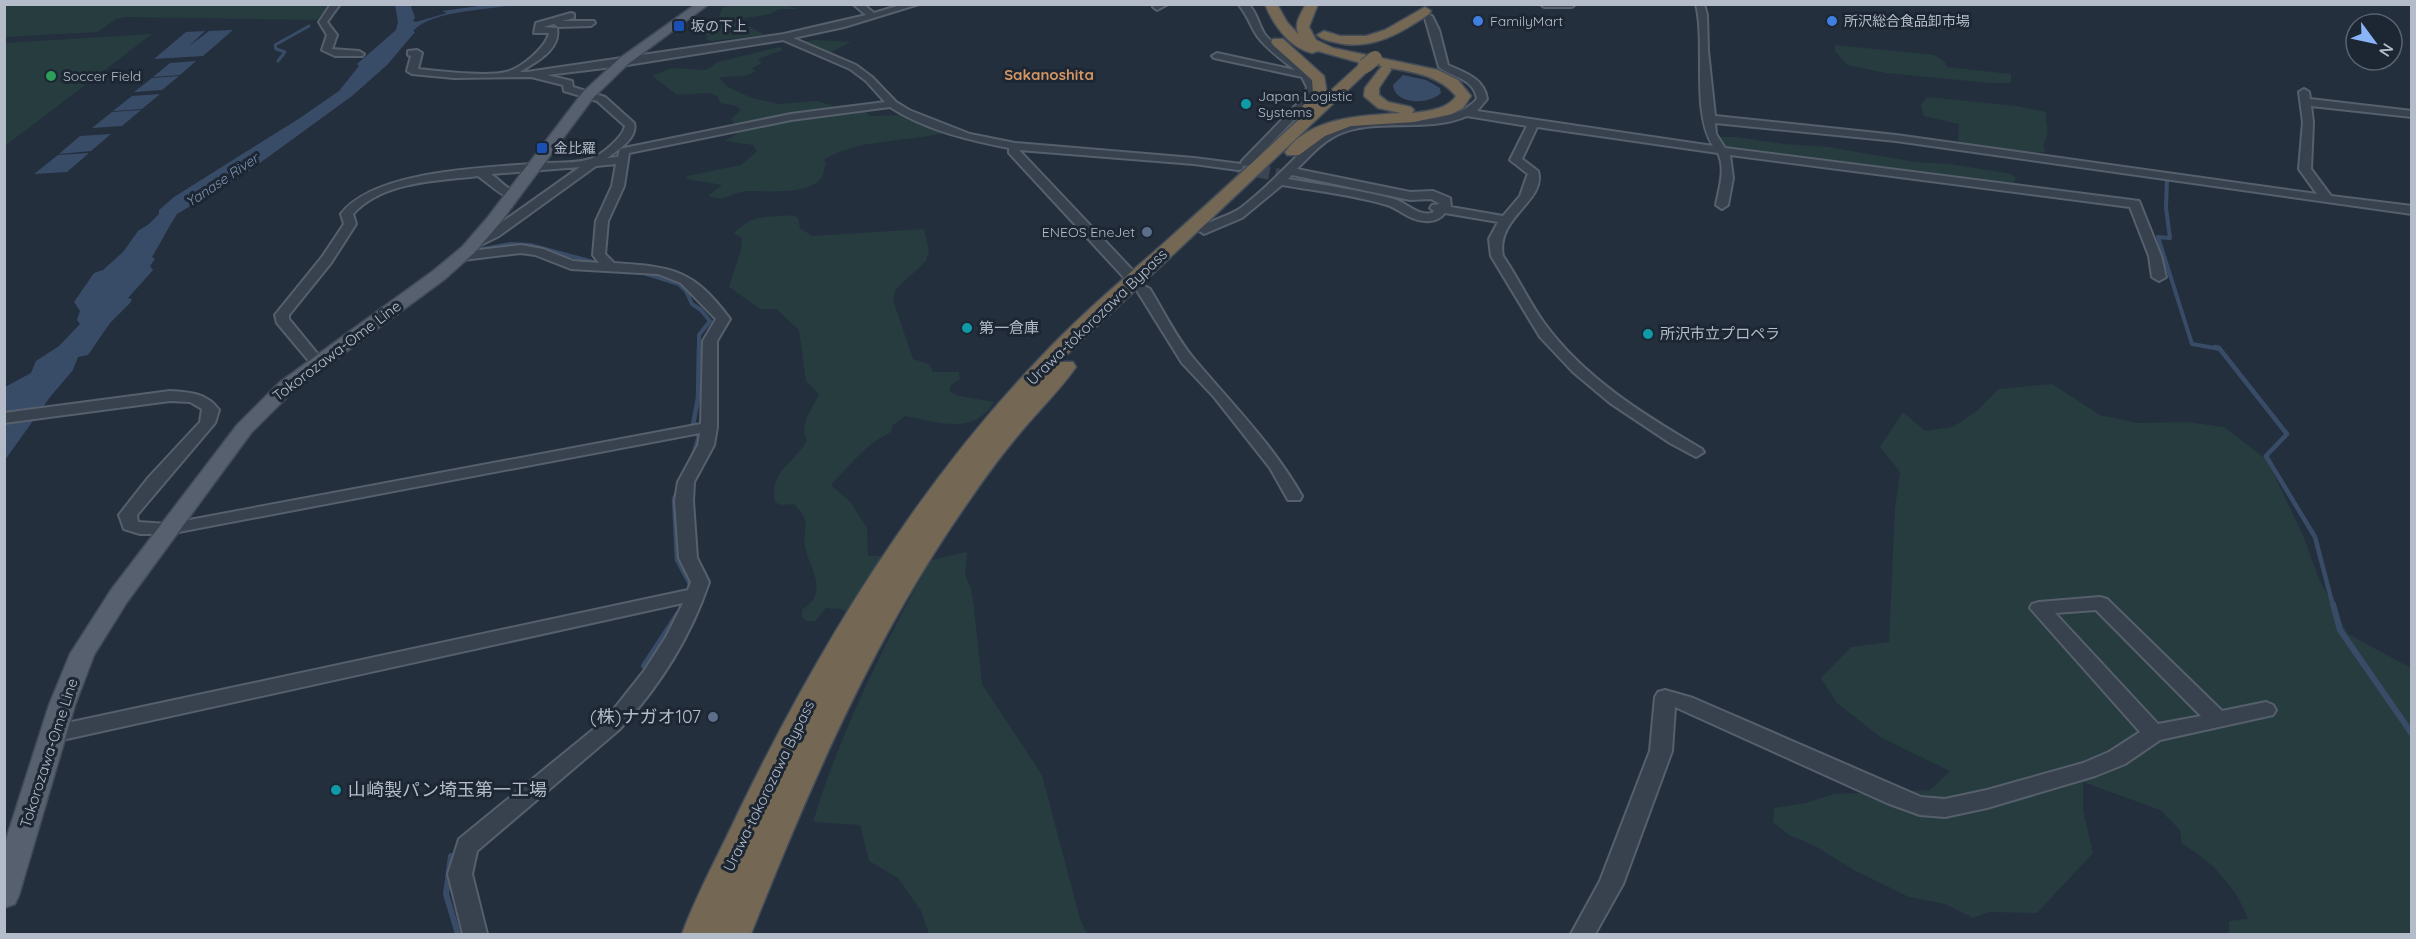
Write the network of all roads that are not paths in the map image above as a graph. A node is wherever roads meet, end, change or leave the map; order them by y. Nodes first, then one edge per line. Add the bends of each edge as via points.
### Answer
1 (336, 4) edge
2 (704, 4) edge
3 (857, 4) edge
4 (915, 4) edge
5 (1242, 4) edge
6 (1270, 4) edge
7 (1544, 4) edge
8 (1572, 4) edge
9 (1700, 4) edge
10 (1311, 8) edge
11 (1431, 11) edge
12 (571, 16) dead end
13 (872, 16) junction
14 (591, 23) dead end
15 (542, 24) junction
16 (784, 37) junction
17 (1410, 37) dead end
18 (411, 53) dead end
19 (359, 54) dead end
20 (1217, 56) dead end
21 (1384, 61) junction
22 (622, 62) junction
23 (571, 70) junction
24 (510, 74) junction
25 (534, 75) junction
26 (1305, 75) junction
27 (568, 83) junction
28 (588, 95) junction
29 (892, 104) junction
30 (1468, 113) junction
31 (2412, 114) edge
32 (1711, 119) junction
33 (1533, 124) junction
34 (1015, 146) junction
35 (1722, 151) junction
36 (622, 152) junction
37 (592, 164) junction
38 (531, 169) junction
39 (1249, 171) junction
40 (480, 172) junction
41 (1286, 176) junction
42 (513, 195) junction
43 (2327, 199) junction
44 (1722, 206) dead end
45 (1444, 210) junction
46 (2412, 210) edge
47 (1506, 220) junction
48 (1204, 230) junction
49 (469, 249) junction
50 (609, 266) junction
51 (2159, 277) dead end
52 (1138, 284) junction
53 (318, 363) junction
54 (4, 418) edge
55 (709, 427) junction
56 (1696, 452) dead end
57 (1294, 496) dead end
58 (168, 529) junction
59 (696, 594) junction
60 (2266, 710) dead end
61 (2217, 719) junction
62 (2154, 733) junction
63 (53, 734) junction
64 (4, 895) edge
65 (475, 934) edge
66 (700, 934) edge
67 (733, 934) edge
68 (1583, 934) edge

1 - 19 street via 323,22 332,35 327,50
2 - 22 main road, Tokorozawa-Ome Line
3 - 13 street
4 - 13 street
5 - 26 street via 1251,12 1253,23 1269,46
6 - 21 highway via 1292,34 1311,48 1336,57 1433,78 1450,88 1452,98 1441,108 1426,111 1383,105 1370,93
6 - 39 highway via 1267,19 1272,36 1316,75 1321,88 1317,98
7 - 8 street
9 - 32 street
10 - 11 highway via 1320,33 1354,41 1383,37
10 - 39 highway via 1303,31 1315,45 1438,75 1460,88 1463,99 1452,110 1438,114 1360,119 1332,126
11 - 17 highway
11 - 21 highway
11 - 30 street via 1444,67 1472,81 1482,94 1480,103
12 - 15 street
13 - 16 street
14 - 15 street
15 - 24 street via 537,31 554,30 546,50
16 - 22 street
16 - 29 street via 853,67
18 - 24 street via 417,52 411,69 414,72
20 - 26 street
21 - 39 highway, Urawa-tokorozawa Bypass
21 - 39 highway, Urawa-tokorozawa Bypass
22 - 23 street
22 - 28 main road, Tokorozawa-Ome Line
23 - 25 street
23 - 27 street
24 - 25 street
25 - 27 street
26 - 39 street via 1312,90 1308,99
27 - 28 street via 568,89
28 - 36 street via 611,106 630,125
28 - 38 main road, Tokorozawa-Ome Line
29 - 34 street via 960,135
29 - 36 street via 792,117
30 - 33 street
30 - 41 street via 1342,129 1322,138
31 - 43 street via 2305,97 2308,122 2304,162
32 - 35 street via 1714,142
32 - 43 street via 1906,139
33 - 35 street
33 - 47 street via 1516,160 1534,173 1526,197
34 - 39 street via 1090,153 1091,160 1100,163 1148,161
34 - 52 street via 1013,151
35 - 44 street via 1727,178
35 - 51 street via 2135,204
36 - 37 street
36 - 37 street
36 - 50 street via 618,186 602,221 599,255
37 - 38 street
37 - 49 street
38 - 40 street
38 - 42 main road, Tokorozawa-Ome Line
39 - 48 highway, Urawa-tokorozawa Bypass
39 - 52 highway, Urawa-tokorozawa Bypass
40 - 42 street
40 - 53 street via 400,183 357,203 347,214 350,224 334,253 282,315
41 - 45 street via 1395,203 1422,218
41 - 45 street via 1410,196 1438,196 1446,201
41 - 48 street via 1239,215
42 - 49 main road, Tokorozawa-Ome Line
43 - 46 street
45 - 47 street
47 - 56 street via 1495,234 1497,256 1545,334 1614,399
48 - 52 highway, Urawa-tokorozawa Bypass
49 - 50 street via 521,249 571,265
49 - 53 main road, Tokorozawa-Ome Line via 440,275
50 - 55 street via 660,270 686,280 723,319 710,341
52 - 57 street via 1187,360 1277,466
52 - 66 highway, Urawa-tokorozawa Bypass via 1082,327 1030,380 939,493 877,585 790,738
52 - 67 highway, Urawa-tokorozawa Bypass via 1008,432 958,497 916,563 858,660 817,741 764,855
53 - 58 main road, Tokorozawa-Ome Line via 254,417
54 - 58 street via 149,398 201,400 211,410 207,423 127,518 136,529
55 - 58 street
55 - 59 street via 706,445 686,483 684,501 688,558 700,582
58 - 63 main road, Tokorozawa-Ome Line via 90,640 69,685
59 - 63 street
59 - 65 street via 687,618 628,708 467,846 460,874
60 - 61 street
61 - 62 street
61 - 62 street via 2100,603 2039,608
62 - 68 street via 2117,758 2087,770 1945,808 1895,798 1665,697 1661,751 1611,884
63 - 64 main road, Tokorozawa-Ome Line

